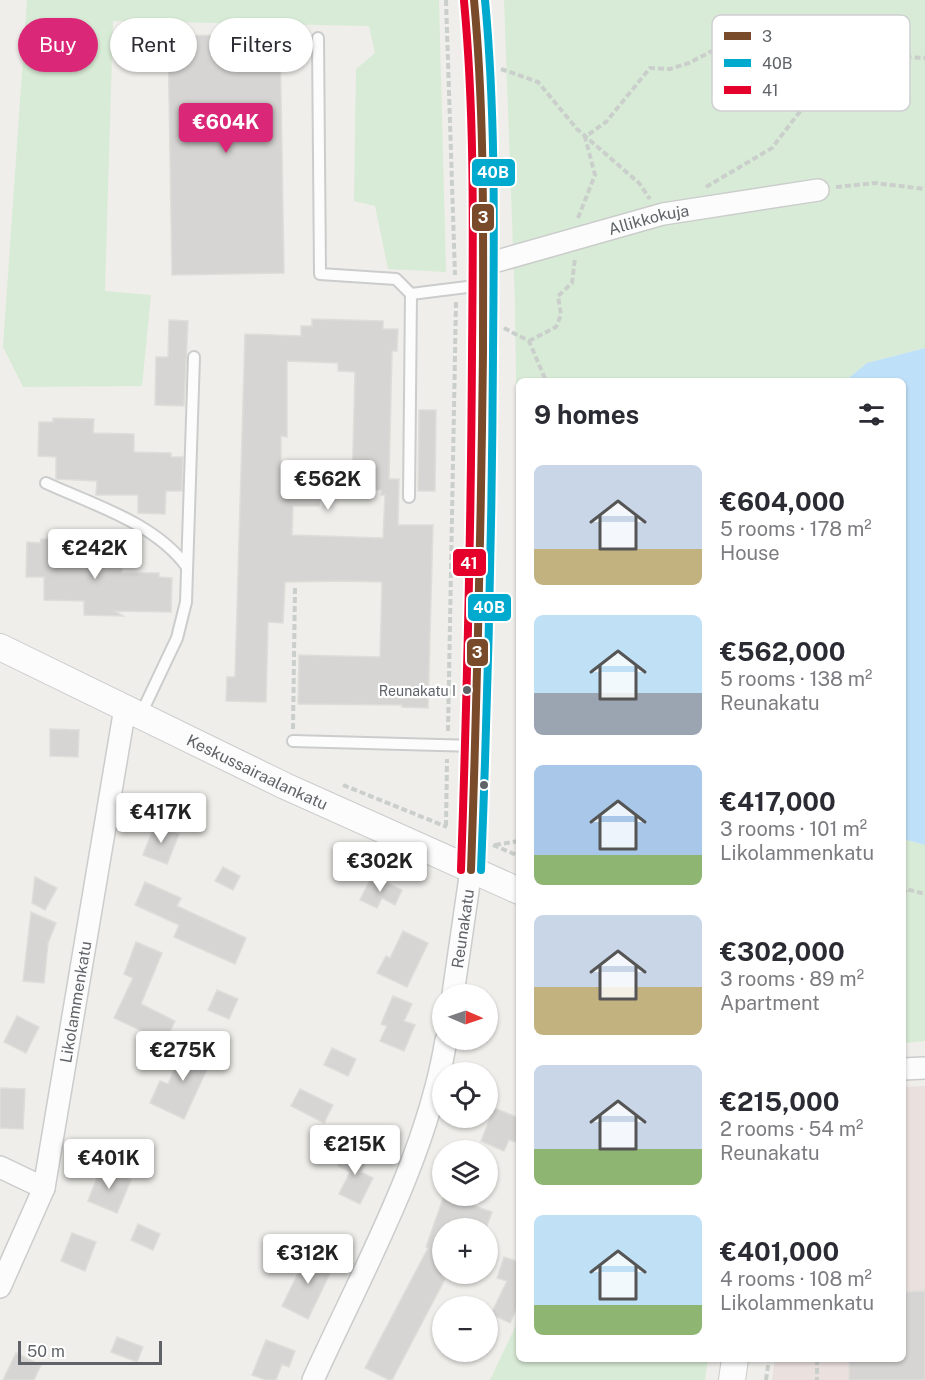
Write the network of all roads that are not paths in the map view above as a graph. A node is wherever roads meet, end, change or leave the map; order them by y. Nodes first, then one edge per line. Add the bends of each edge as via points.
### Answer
1 (474, 0) edge
2 (318, 38) dead end
3 (818, 190) road end
4 (483, 275) junction
5 (411, 294) junction
6 (194, 357) dead end
7 (46, 483) dead end
8 (409, 497) dead end
9 (187, 567) junction
10 (0, 647) edge
11 (133, 711) junction
12 (293, 741) road end
13 (477, 746) junction
14 (471, 870) junction
15 (516, 890) edge
16 (454, 984) edge
17 (444, 1050) edge
18 (906, 1068) edge
19 (925, 1068) edge
20 (0, 1167) edge
21 (44, 1188) junction
22 (0, 1287) edge
23 (735, 1362) edge
24 (312, 1380) edge
25 (732, 1380) edge

1 - 4 street, Reunakatu via 480,63
2 - 5 lane via 320,274 396,279
3 - 4 street, Allikkokuja via 663,214 572,241
4 - 5 lane via 456,290
4 - 13 street, Reunakatu
5 - 8 lane
6 - 9 lane
7 - 9 lane via 139,526 174,548
9 - 11 lane via 186,602 177,638
10 - 11 street, Keskussairaalankatu
11 - 14 street, Keskussairaalankatu via 285,786
11 - 21 street, Likolammenkatu
12 - 13 lane
13 - 14 street, Reunakatu via 484,841
14 - 15 street, Keskussairaalankatu
14 - 16 street, Reunakatu
17 - 24 street via 421,1141
18 - 19 street
20 - 21 street
21 - 22 street, Likolammenkatu
23 - 25 street

